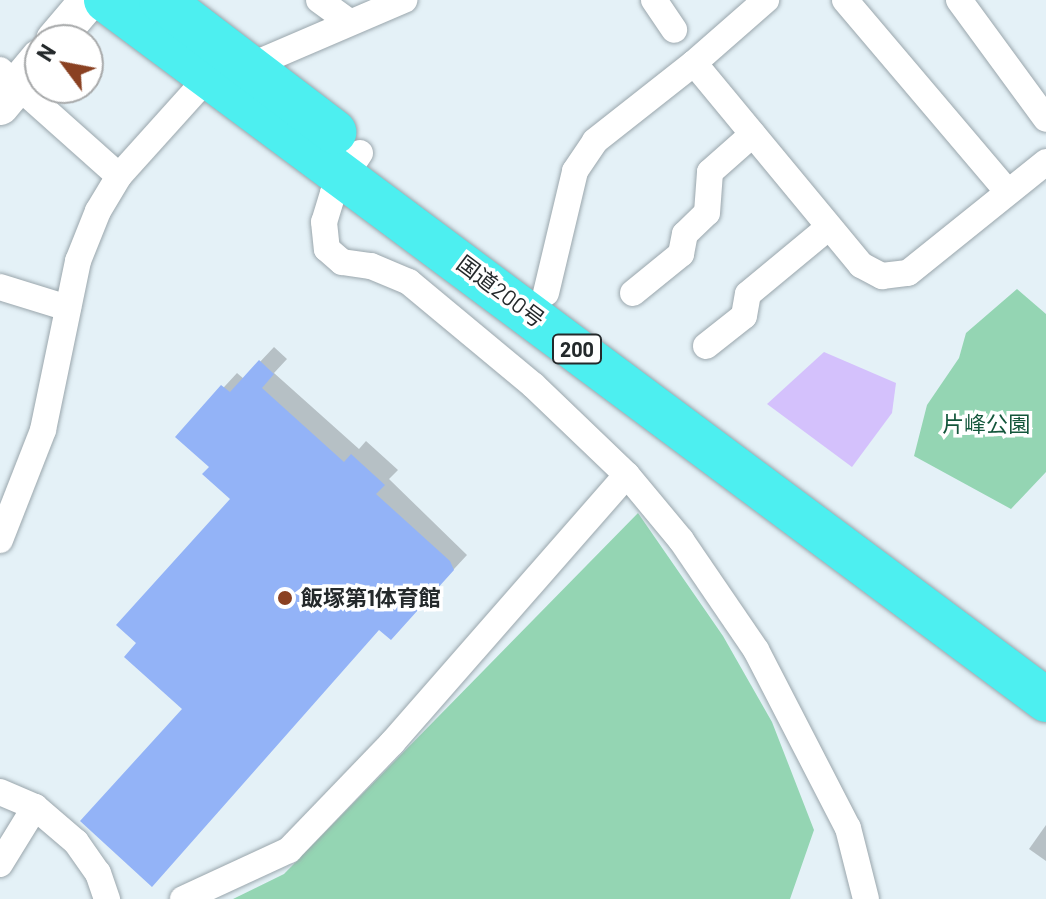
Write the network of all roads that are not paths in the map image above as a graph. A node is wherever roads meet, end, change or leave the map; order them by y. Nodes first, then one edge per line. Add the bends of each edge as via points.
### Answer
1 (89, 0) edge
2 (106, 0) edge
3 (163, 0) edge
4 (319, 0) edge
5 (404, 0) edge
6 (654, 0) edge
7 (766, 0) edge
8 (845, 0) edge
9 (959, 0) edge
10 (349, 22) junction
11 (69, 24) edge
12 (674, 30) dead end
13 (694, 63) junction
14 (230, 70) junction
15 (14, 80) edge
16 (1046, 119) edge
17 (753, 134) junction
18 (1046, 162) edge
19 (353, 164) junction
20 (119, 176) junction
21 (1008, 192) junction
22 (829, 227) junction
23 (0, 287) edge
24 (546, 293) junction
25 (633, 293) dead end
26 (68, 308) junction
27 (706, 346) dead end
28 (627, 475) junction
29 (0, 540) edge
30 (1046, 672) edge
31 (1046, 700) edge
32 (0, 792) edge
33 (35, 807) junction
34 (0, 864) edge
35 (107, 899) edge
36 (183, 899) edge
37 (866, 899) edge

1 - 11 street
2 - 14 highway, 国道200号 / 200
3 - 14 highway, 国道200号 / 200
4 - 10 street
5 - 10 street
6 - 12 street
7 - 13 street
8 - 21 street
9 - 16 street
10 - 14 street
13 - 17 street
13 - 24 street via 595,141 575,171
14 - 19 highway, 国道200号 / 200
14 - 20 street
15 - 20 street
17 - 22 street
17 - 25 street via 710,172 707,213 685,234 681,254
18 - 21 street
19 - 24 highway, 国道200号 / 200
19 - 28 street via 324,222 333,257 409,282 533,385
19 - 31 highway, 国道200号 / 200
20 - 26 street via 78,261
21 - 22 street via 908,273 895,277 861,265
22 - 27 street via 748,294 744,316
23 - 26 street
24 - 30 highway, 国道200号 / 200
26 - 29 street via 43,430
28 - 36 street via 392,743 289,850
28 - 37 street via 681,540 756,650 848,828
32 - 33 street
33 - 34 street
33 - 35 street via 83,850

